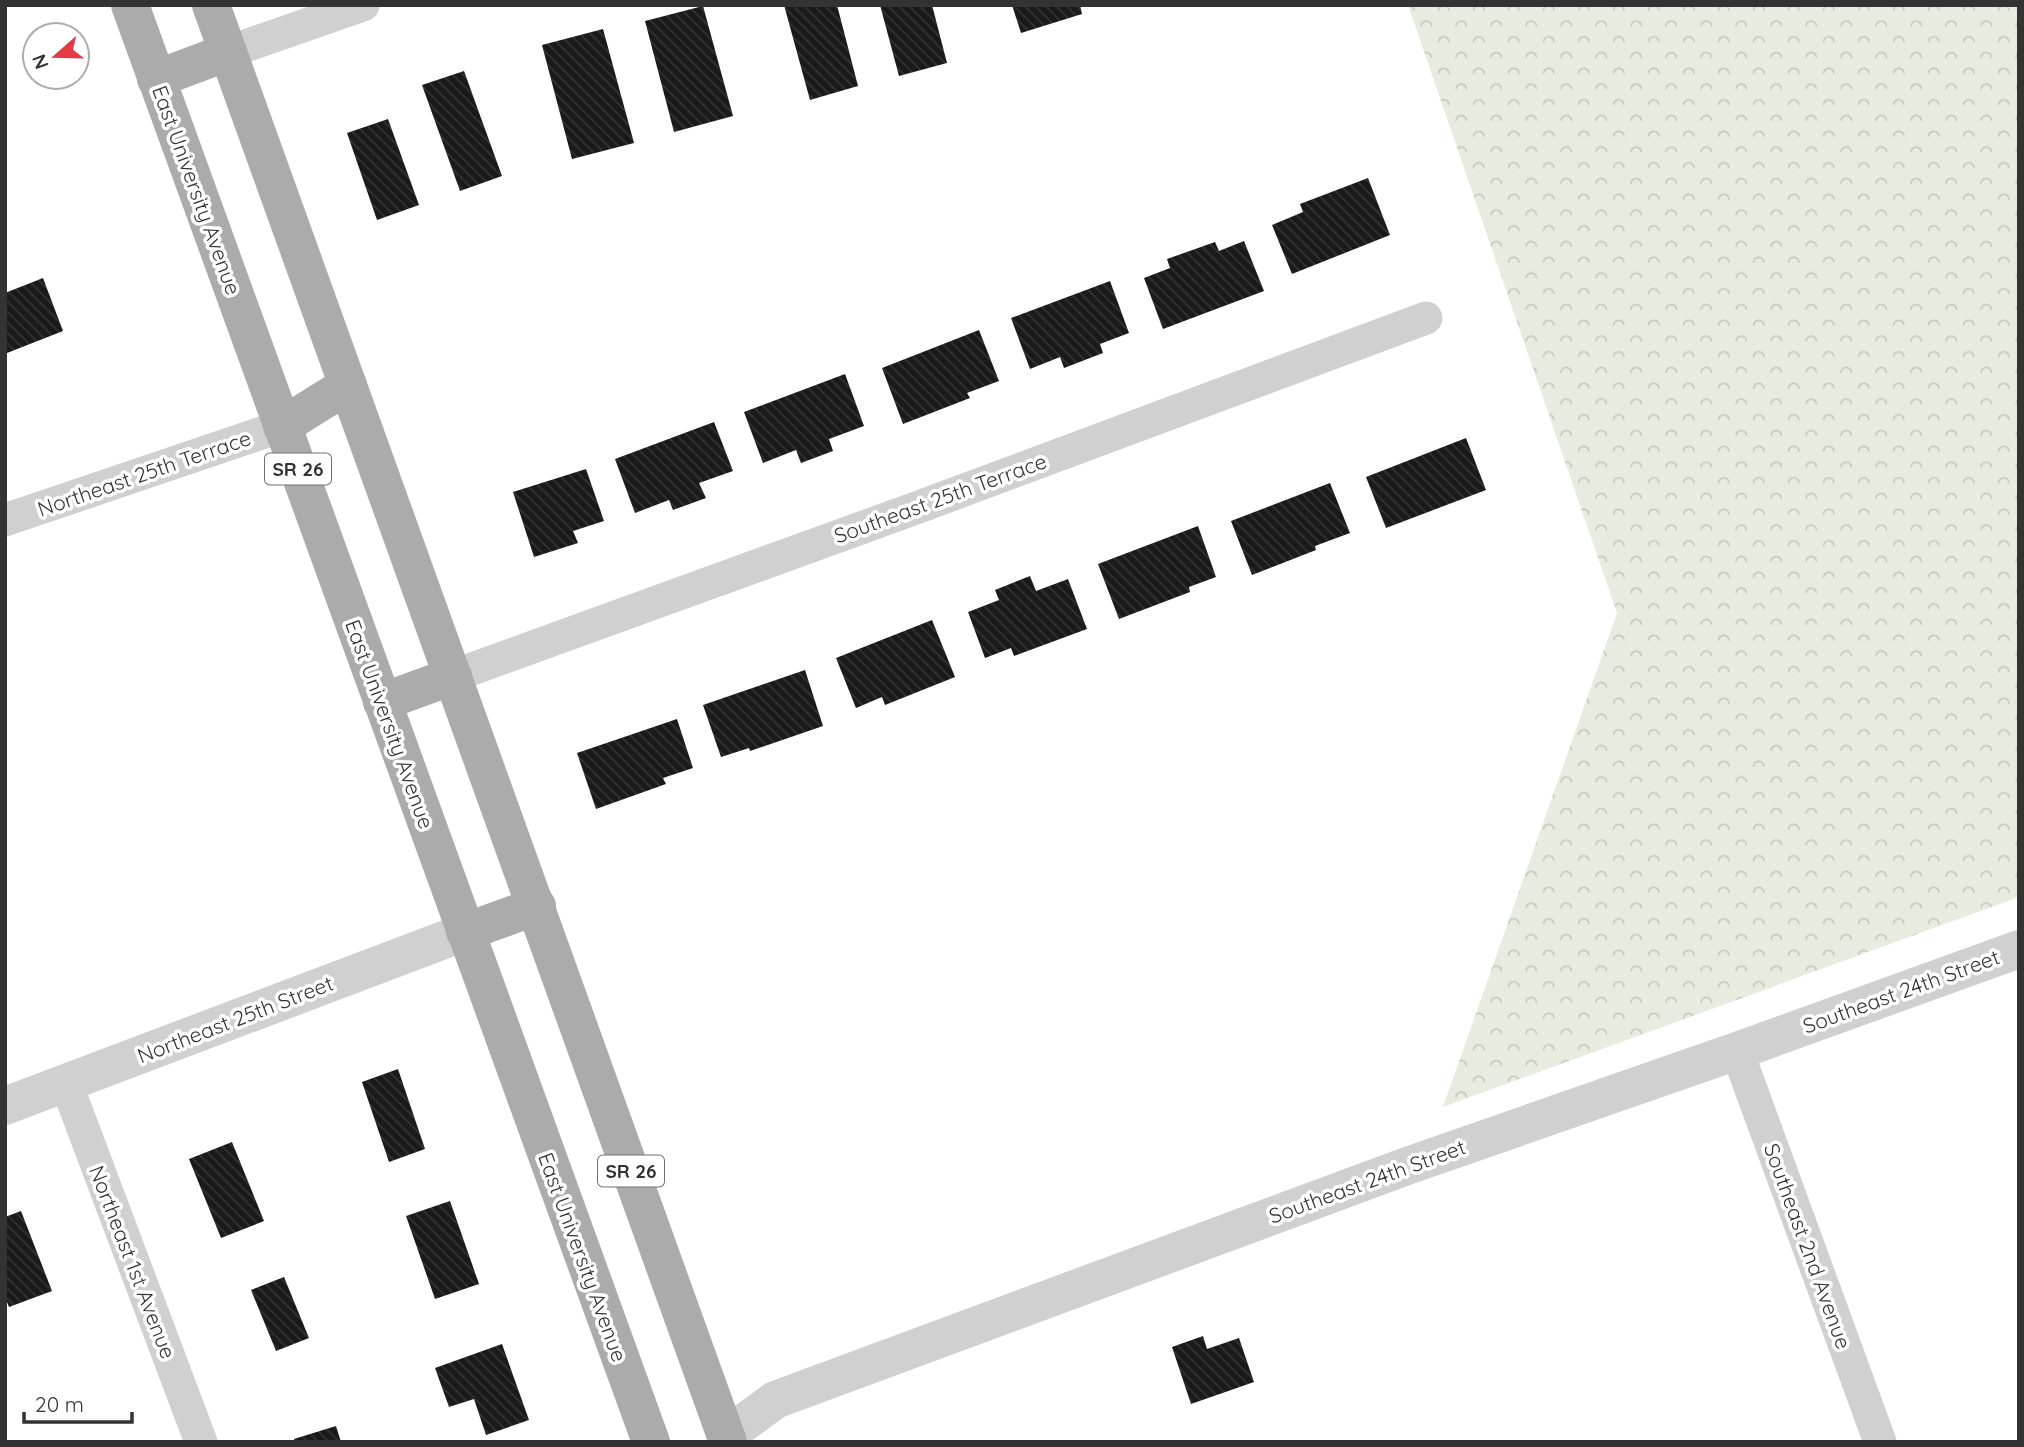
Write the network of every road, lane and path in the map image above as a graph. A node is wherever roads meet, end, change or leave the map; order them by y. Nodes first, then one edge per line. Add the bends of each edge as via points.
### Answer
1 (130, 5) edge
2 (211, 5) edge
3 (363, 5) edge
4 (228, 52) junction
5 (156, 79) junction
6 (1426, 318) dead end
7 (348, 384) junction
8 (282, 426) junction
9 (5, 520) edge
10 (453, 676) junction
11 (382, 702) junction
12 (537, 906) junction
13 (465, 932) junction
14 (2019, 949) edge
15 (1737, 1051) junction
16 (66, 1083) junction
17 (5, 1106) edge
18 (724, 1440) edge
19 (201, 1442) edge
20 (651, 1442) edge
21 (1880, 1442) edge

1 - 5 main road, East University Avenue / SR 26
2 - 4 main road, SR 26
3 - 4 street
4 - 5 main road
4 - 7 main road, SR 26
5 - 8 main road, East University Avenue / SR 26
6 - 10 street, Southeast 25th Terrace
7 - 8 main road
7 - 10 main road, SR 26
8 - 9 street, Northeast 25th Terrace
8 - 11 main road, East University Avenue / SR 26
10 - 11 main road
10 - 12 main road, SR 26
11 - 13 main road, East University Avenue / SR 26
12 - 13 main road
12 - 18 main road, SR 26
13 - 16 street, Northeast 25th Street
13 - 20 main road, East University Avenue / SR 26
14 - 15 street, Southeast 24th Street
15 - 18 street, Southeast 24th Street via 1407,1166 775,1400
15 - 21 street, Southeast 2nd Avenue
16 - 17 street, Northeast 25th Street
16 - 19 street, Northeast 1st Avenue

